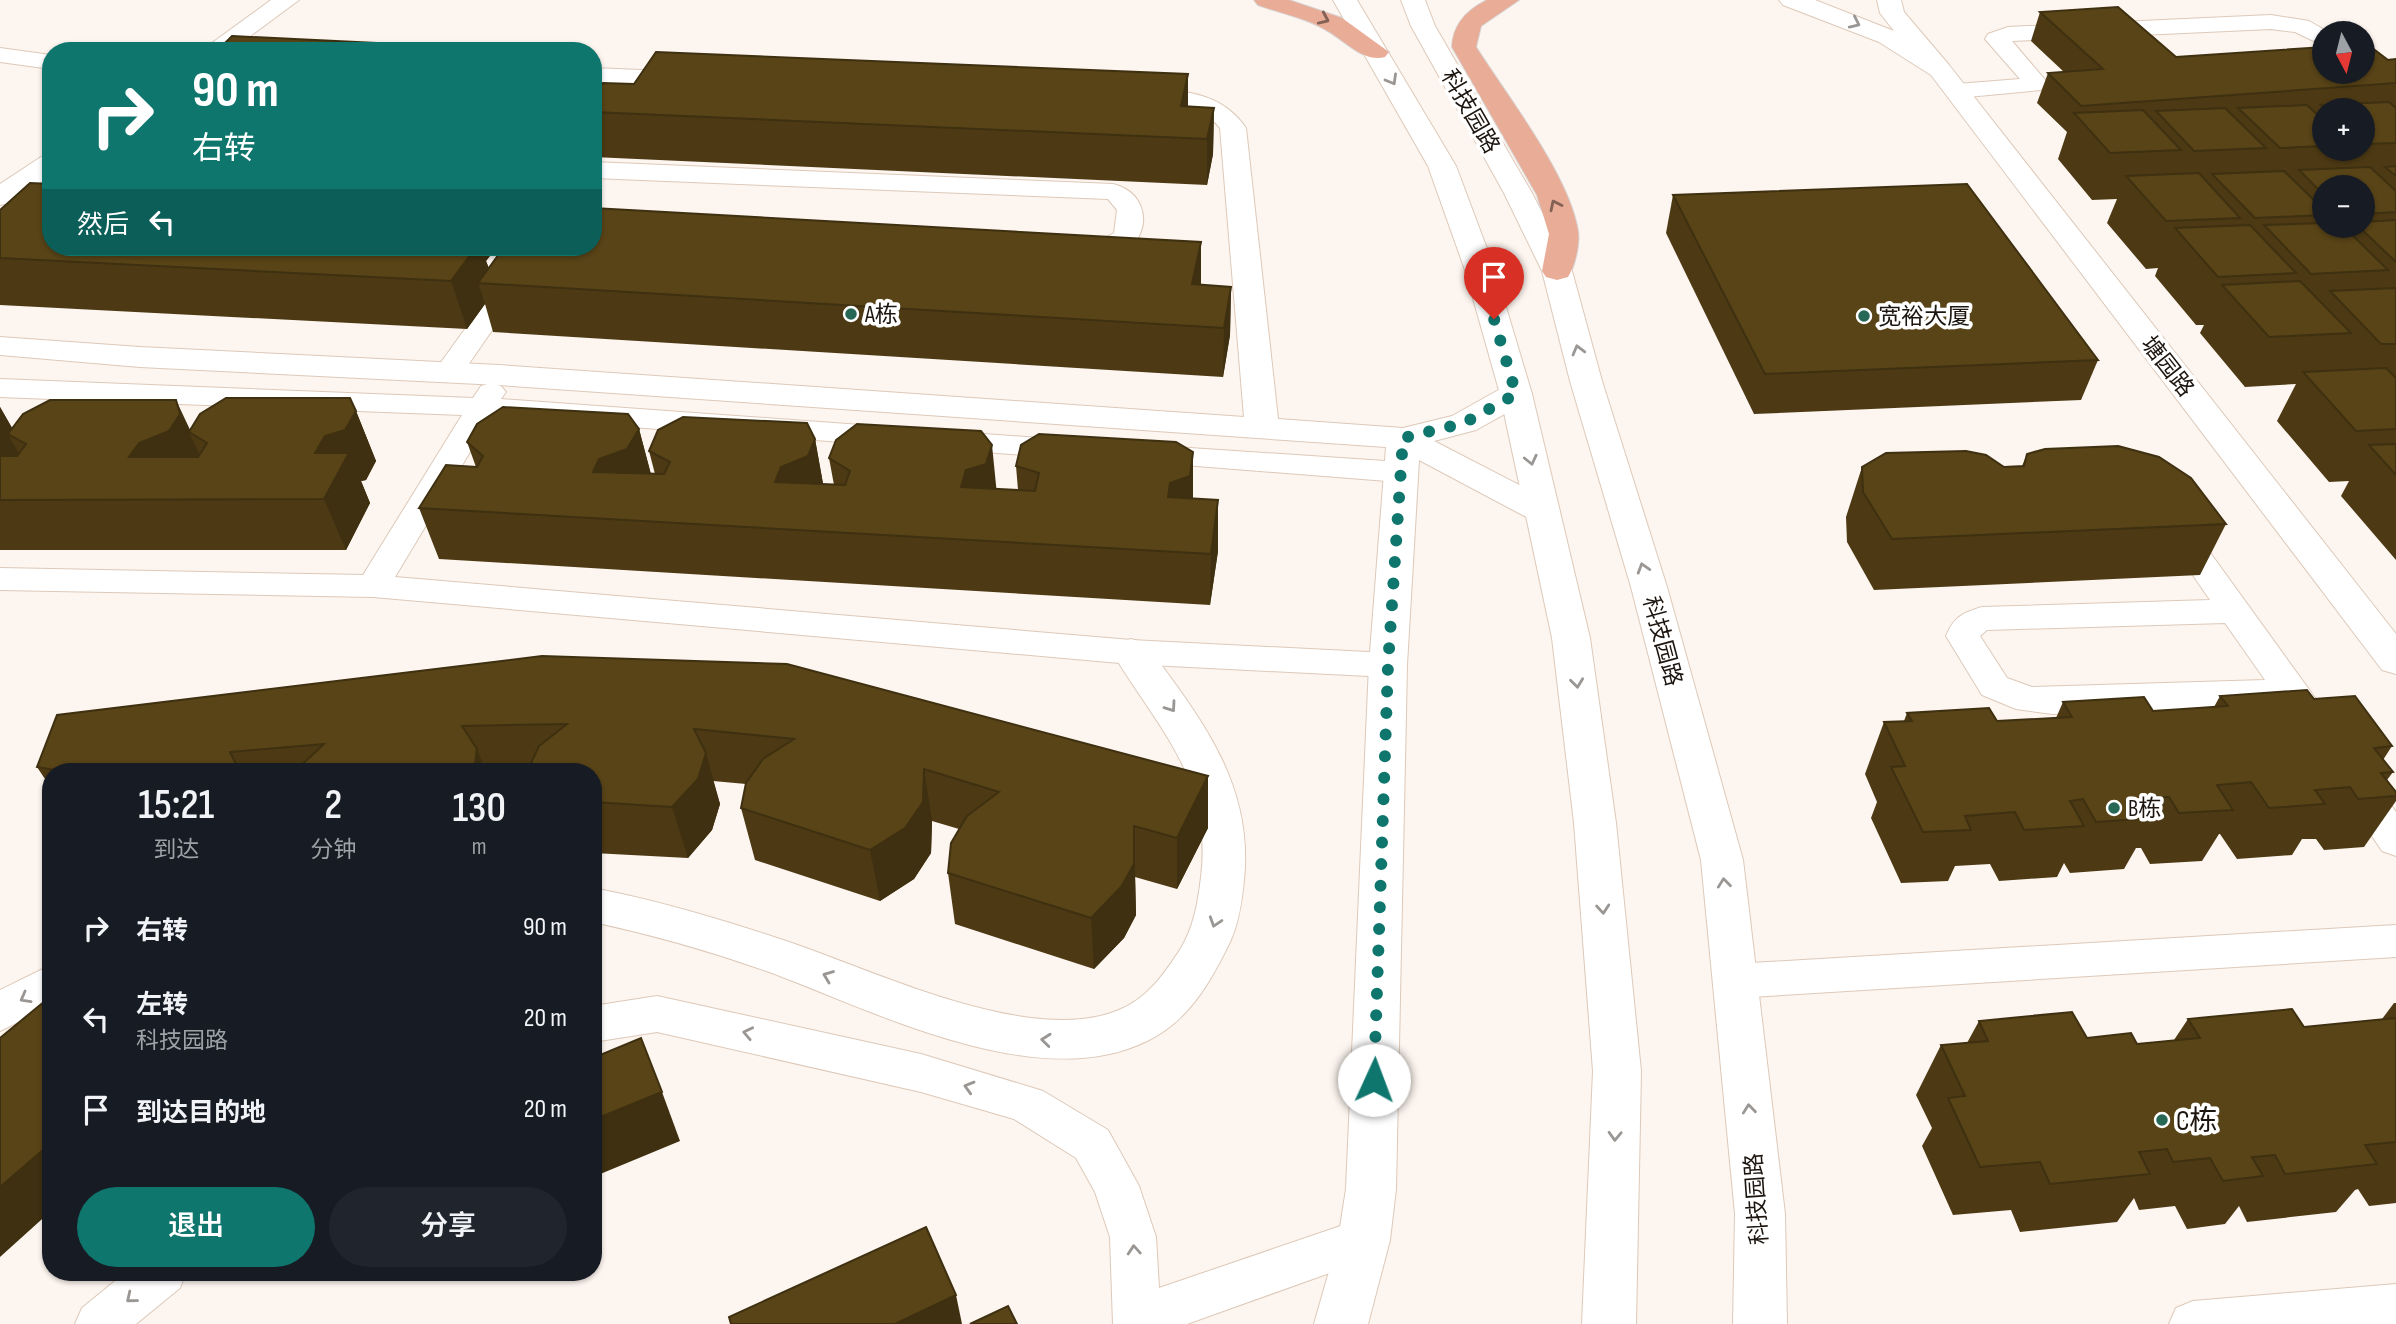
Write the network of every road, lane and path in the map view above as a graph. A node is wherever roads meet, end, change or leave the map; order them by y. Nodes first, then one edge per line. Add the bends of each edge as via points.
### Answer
1 (287, 0) edge
2 (1266, 0) edge
3 (1345, 0) edge
4 (1413, 0) edge
5 (1507, 0) edge
6 (1791, 0) edge
7 (1889, 0) edge
8 (2312, 32) edge
9 (226, 42) edge
10 (1376, 52) junction
11 (0, 55) edge
12 (42, 61) edge
13 (602, 76) edge
14 (717, 81) edge
15 (1948, 81) junction
16 (1115, 96) edge
17 (42, 169) edge
18 (602, 170) edge
19 (1, 197) edge
20 (39, 198) edge
21 (1051, 253) edge
22 (531, 256) edge
23 (1557, 271) junction
24 (0, 346) edge
25 (449, 372) junction
26 (499, 375) junction
27 (0, 388) edge
28 (1516, 394) junction
29 (482, 407) junction
30 (1262, 429) junction
31 (1401, 455) junction
32 (1542, 510) junction
33 (2159, 510) edge
34 (0, 579) edge
35 (373, 586) junction
36 (2234, 611) junction
37 (1132, 652) junction
38 (2396, 661) edge
39 (1388, 665) junction
40 (2291, 692) junction
41 (2396, 841) edge
42 (602, 907) edge
43 (2396, 941) edge
44 (1735, 982) junction
45 (42, 989) edge
46 (0, 1012) edge
47 (602, 1023) edge
48 (1364, 1241) junction
49 (152, 1281) edge
50 (2396, 1307) edge
51 (1138, 1321) edge
52 (99, 1324) edge
53 (1341, 1324) edge
54 (1609, 1324) edge
55 (1760, 1324) edge
56 (2193, 1324) edge

1 - 9 street
2 -> 10 main road via 1333,23
3 - 10 street
4 - 23 street, 科技园路
23 -> 5 main road via 1564,234 1560,213 1464,47 1466,28 1473,19
6 -> 15 street, 塘园路 via 1899,43
7 - 15 street, 塘园路 via 1892,13
8 - 15 lane via 2271,22 2008,34 1996,39 2033,85
10 -> 28 street via 1442,166 1480,270
11 - 12 lane
13 - 14 street
15 - 38 street, 塘园路
16 - 30 street via 1170,98 1210,106 1227,116 1233,128
17 - 19 street
18 - 21 lane via 1113,192 1127,199 1131,207 1126,237 1100,252
19 - 20 lane
22 - 25 lane
44 -> 23 street, 科技园路 via 1722,860
24 - 25 street
25 - 26 street
26 - 29 lane
26 - 30 street
27 - 29 lane
28 - 31 street
28 -> 32 street
29 - 31 lane via 1108,452
29 - 35 lane
30 - 31 street
31 - 32 street via 1470,476
31 - 39 street
32 -> 54 street via 1571,638 1595,823 1617,1071
33 - 36 lane
34 - 35 lane
35 - 37 lane
36 - 40 lane
36 - 40 lane via 1982,619 1968,625 1963,636 1989,684 2022,699
37 - 39 lane
37 -> 42 street via 1188,731 1220,802 1224,856 1219,914 1200,963 1168,1003 1133,1027 1095,1040 1051,1042 994,1032 786,960
39 - 48 street via 1371,1189
40 - 41 lane
43 - 44 lane
55 -> 44 street, 科技园路 via 1760,1214
45 -> 46 street
51 -> 47 lane via 1133,1237 1116,1185 1092,1144 1027,1104 921,1073 657,1014
48 - 51 lane
48 - 53 street
49 -> 52 lane
50 - 56 lane

